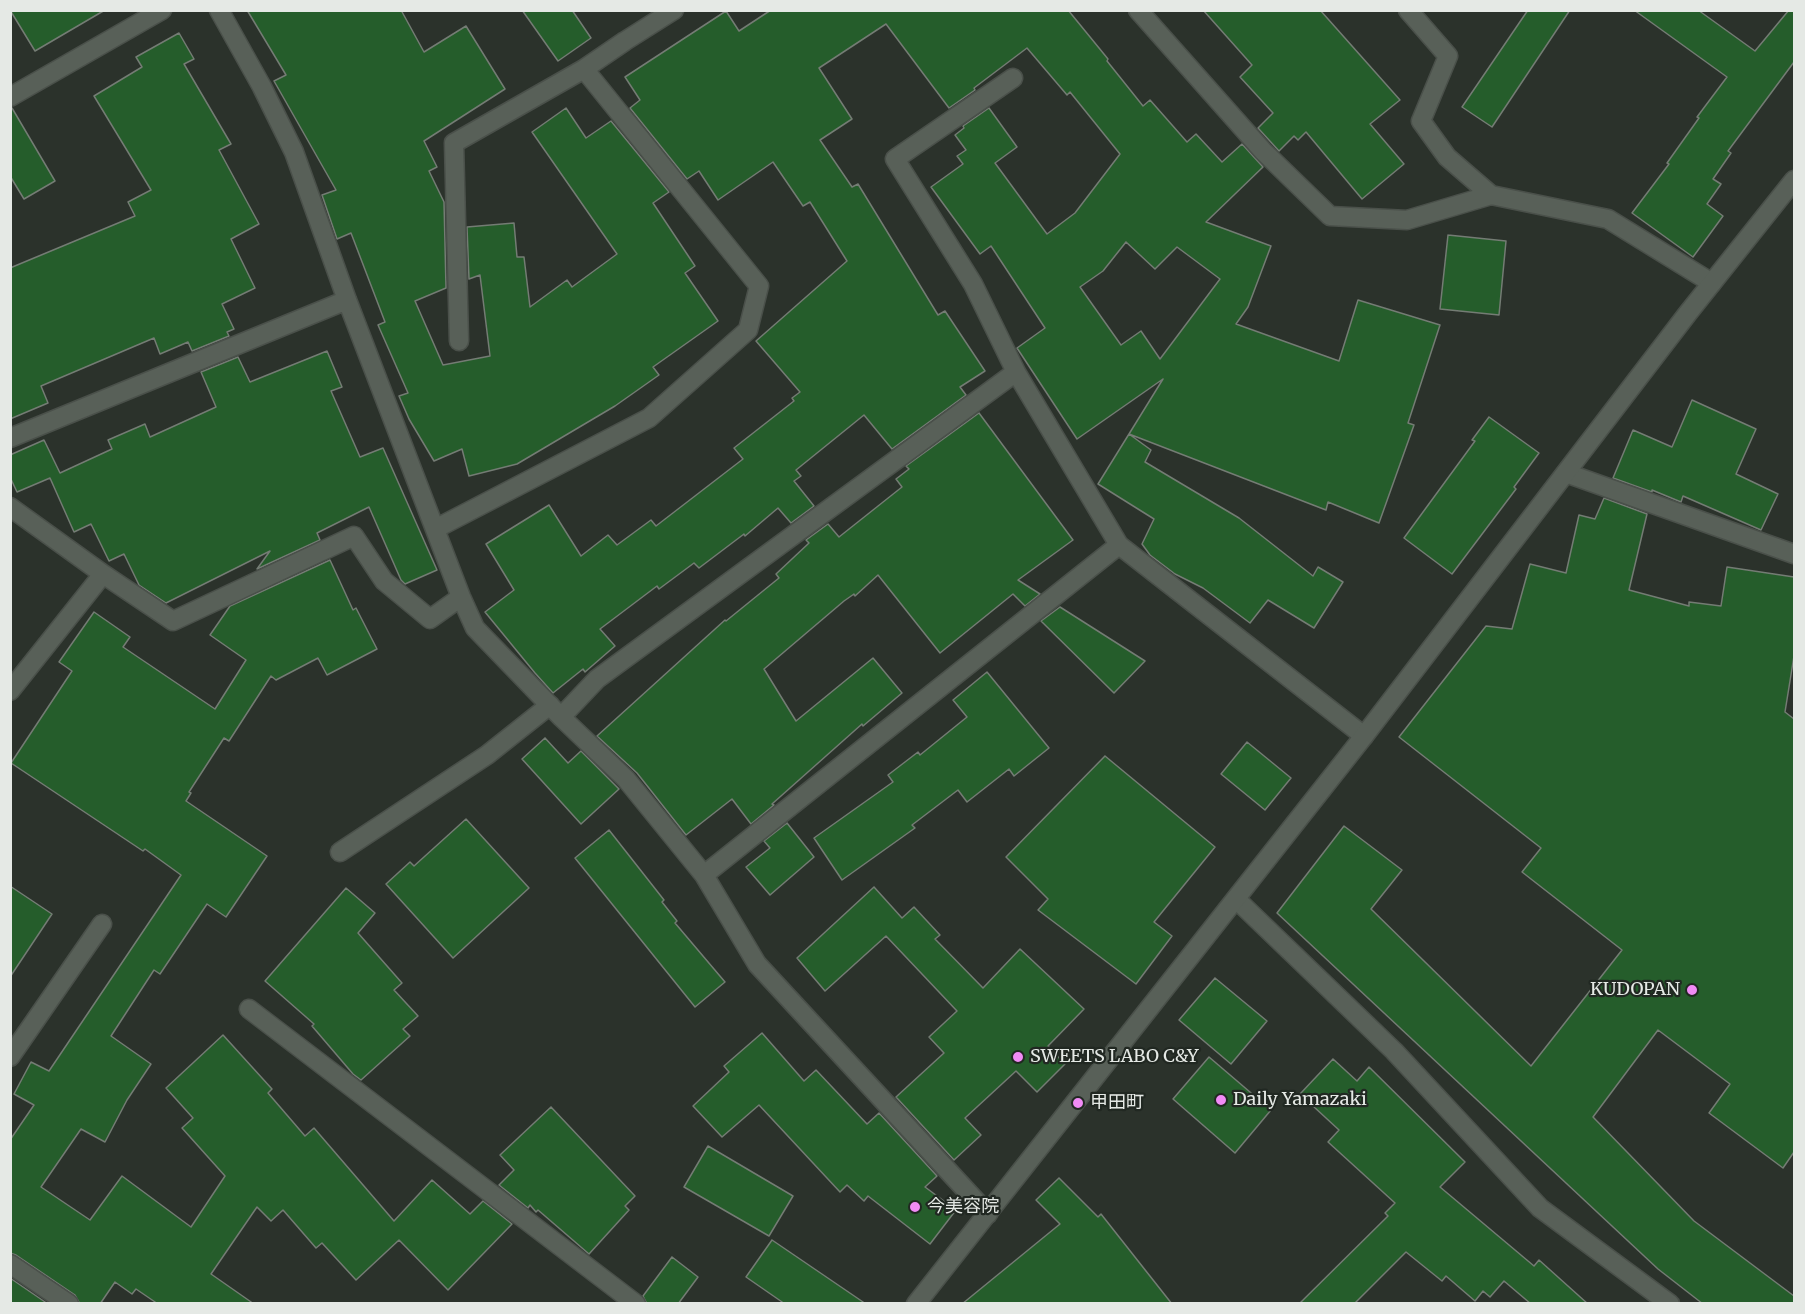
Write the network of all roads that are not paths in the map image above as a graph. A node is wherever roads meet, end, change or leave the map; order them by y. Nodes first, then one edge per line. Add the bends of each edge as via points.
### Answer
1 (162, 10) edge
2 (219, 10) edge
3 (674, 10) edge
4 (1138, 10) edge
5 (1408, 10) edge
6 (584, 69) junction
7 (1013, 78) dead end
8 (10, 97) edge
9 (1794, 180) edge
10 (1491, 195) junction
11 (1712, 282) junction
12 (347, 300) junction
13 (459, 341) dead end
14 (1016, 372) junction
15 (10, 438) edge
16 (1566, 473) junction
17 (10, 507) edge
18 (435, 529) junction
19 (1119, 545) junction
20 (1794, 554) edge
21 (103, 574) junction
22 (461, 597) junction
23 (10, 691) edge
24 (555, 711) junction
25 (1364, 736) junction
26 (340, 852) dead end
27 (704, 875) junction
28 (1236, 899) junction
29 (102, 924) dead end
30 (249, 1009) dead end
31 (10, 1057) edge
32 (987, 1214) junction
33 (10, 1264) edge
34 (69, 1304) edge
35 (636, 1304) edge
36 (916, 1304) edge
37 (1670, 1304) edge

1 - 8 street
2 - 12 street via 294,152
3 - 6 street
4 - 10 street via 1263,150 1330,216 1407,220
5 - 10 street via 1448,56 1421,121 1447,157
6 - 13 street via 454,143
6 - 18 street via 759,286 748,330 649,418
7 - 14 street via 895,159 973,284
9 - 11 street
10 - 11 street via 1608,219
11 - 16 street
12 - 15 street
12 - 18 street
14 - 19 street
14 - 24 street
16 - 20 street
16 - 25 street
17 - 21 street
18 - 22 street
19 - 25 street
19 - 27 street
21 - 22 street via 173,621 354,536 384,581 430,619
21 - 23 street
22 - 24 street via 475,628
24 - 26 street
24 - 27 street via 626,779
25 - 28 street
27 - 32 street via 757,964
28 - 32 street
28 - 37 street via 1394,1051 1540,1208
29 - 31 street
30 - 35 street
32 - 36 street
33 - 34 street

